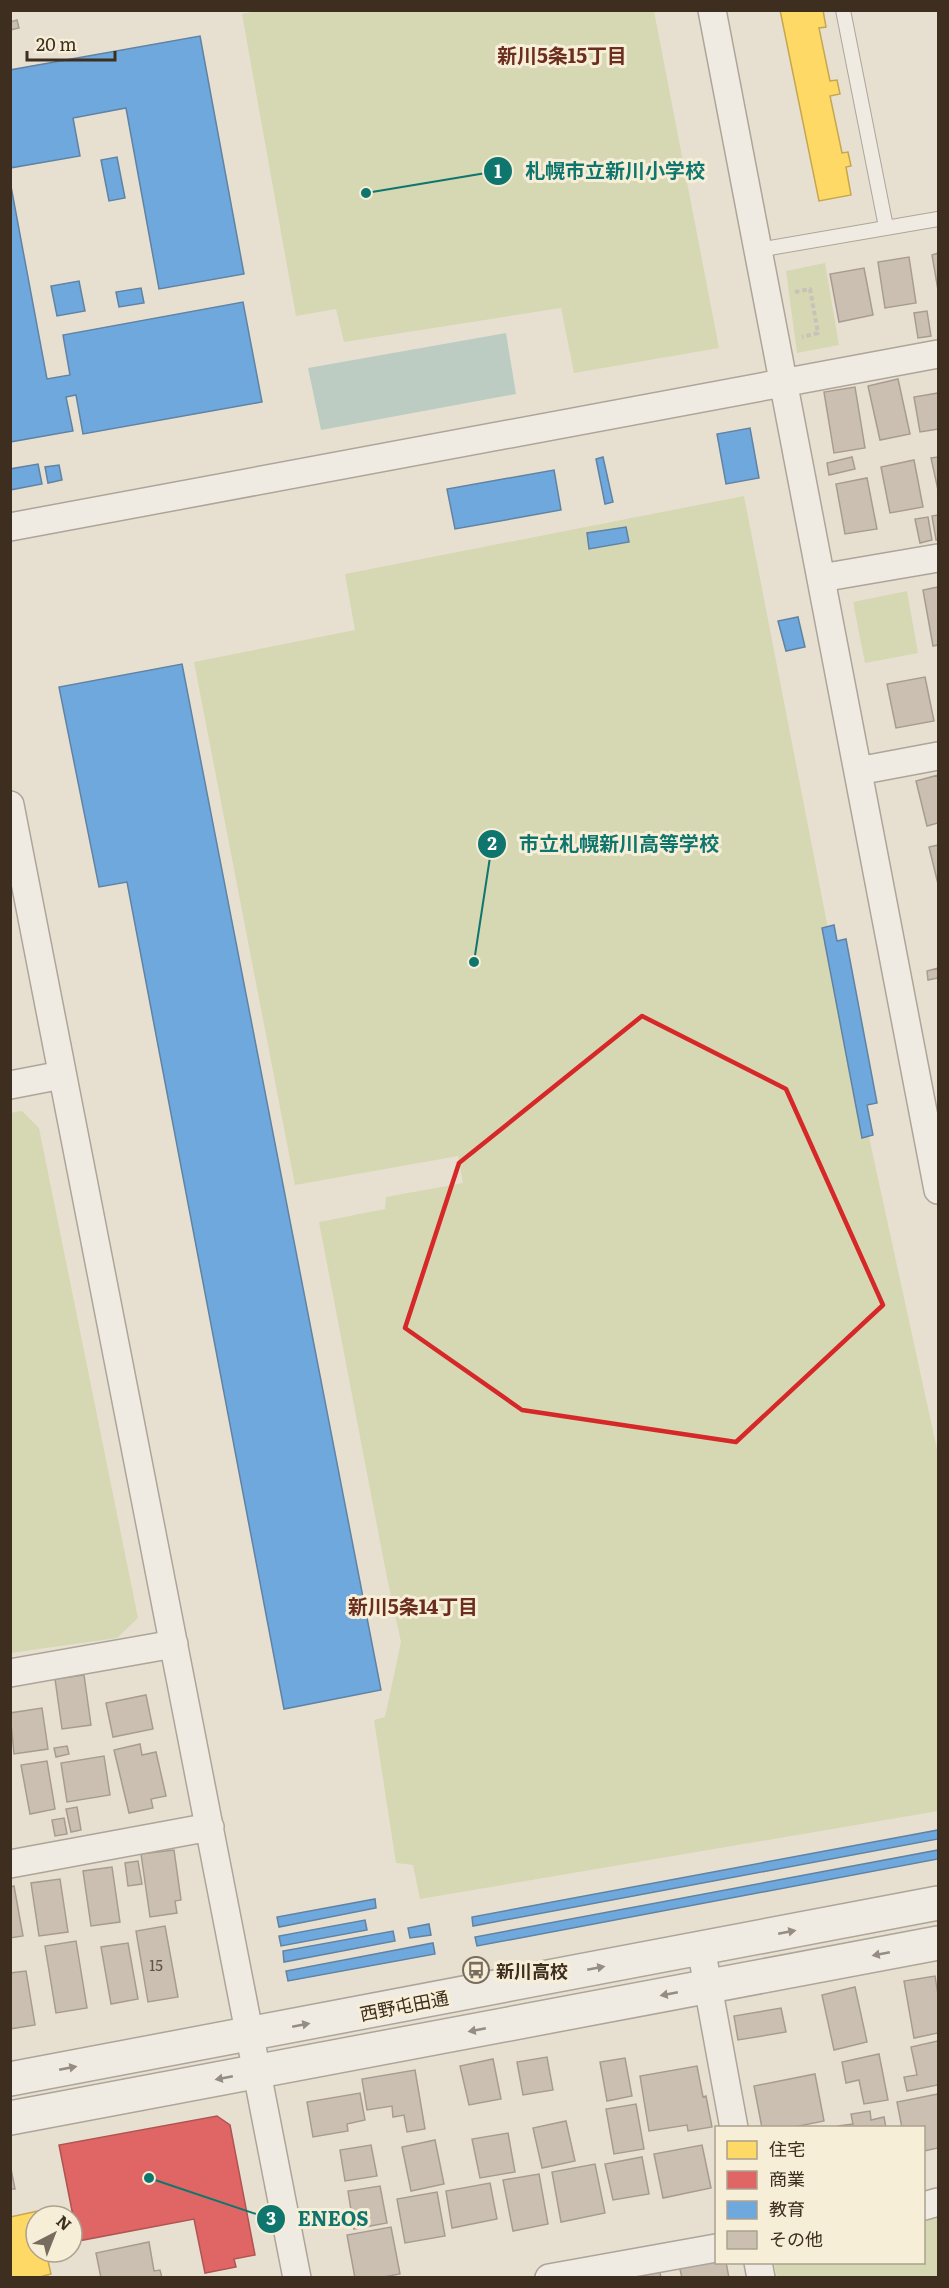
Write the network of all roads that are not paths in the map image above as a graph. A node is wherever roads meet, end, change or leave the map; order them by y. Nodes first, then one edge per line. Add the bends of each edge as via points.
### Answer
1 (712, 10) edge
2 (843, 10) edge
3 (939, 219) edge
4 (886, 227) junction
5 (758, 250) junction
6 (939, 354) edge
7 (784, 384) junction
8 (10, 527) edge
9 (939, 558) edge
10 (821, 578) junction
11 (939, 756) edge
12 (858, 771) junction
13 (10, 806) edge
14 (62, 1075) junction
15 (10, 1085) edge
16 (939, 1190) edge
17 (174, 1644) junction
18 (10, 1673) edge
19 (210, 1827) junction
20 (10, 1864) edge
21 (939, 1903) edge
22 (939, 1943) edge
23 (701, 1948) junction
24 (708, 1987) junction
25 (250, 2035) junction
26 (257, 2071) junction
27 (10, 2079) edge
28 (10, 2118) edge
29 (734, 2126) edge
30 (715, 2247) edge
31 (297, 2277) edge
32 (549, 2277) edge

1 - 5 street
2 - 4 lane
3 - 4 lane
4 - 5 lane
5 - 7 street
6 - 7 street
7 - 8 street
7 - 10 street
9 - 10 street
10 - 12 street
11 - 12 street
12 - 16 street
13 - 14 street
14 - 15 street
14 - 17 street
17 - 18 street
17 - 19 street
19 - 20 street
19 - 25 street
23 -> 21 street, 西野屯田通
22 -> 24 street
23 - 24 street
25 -> 23 street, 西野屯田通
24 -> 26 street
24 - 29 street
25 - 26 street
27 -> 25 street, 西野屯田通
26 -> 28 street
26 - 31 street
30 - 32 street

